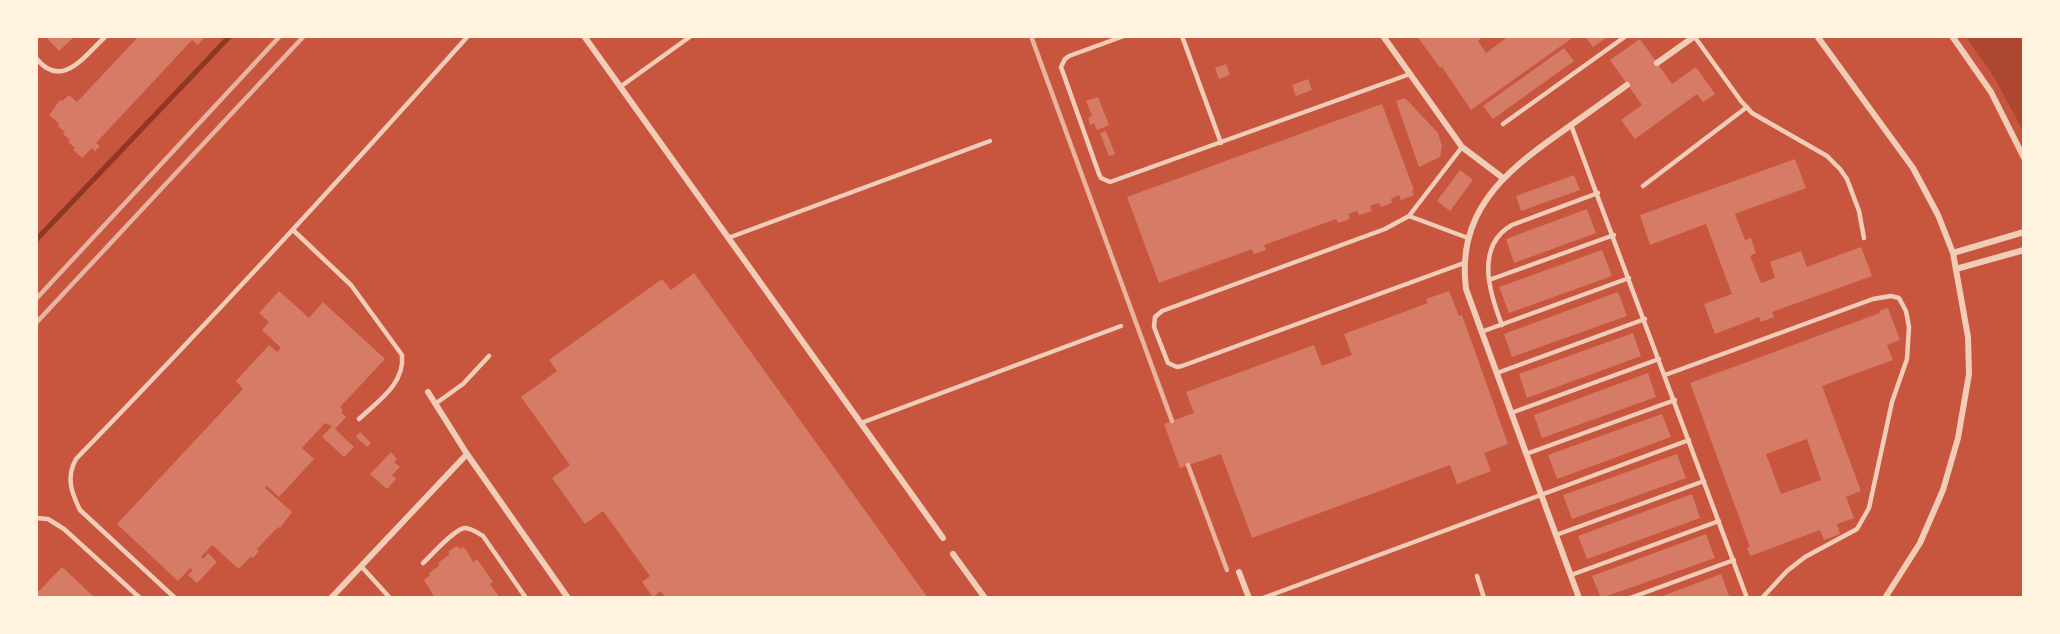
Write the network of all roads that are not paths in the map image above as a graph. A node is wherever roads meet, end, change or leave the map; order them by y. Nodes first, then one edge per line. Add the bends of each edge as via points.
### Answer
1 (106, 36) edge
2 (468, 36) edge
3 (584, 36) edge
4 (691, 36) edge
5 (1124, 36) edge
6 (1182, 36) edge
7 (1383, 36) edge
8 (1626, 36) edge
9 (1695, 36) edge
10 (1817, 36) edge
11 (1952, 36) edge
12 (36, 58) edge
13 (1657, 63) dead end
14 (1410, 74) junction
15 (1628, 85) dead end
16 (620, 87) junction
17 (1747, 107) junction
18 (1503, 124) dead end
19 (1572, 124) junction
20 (990, 141) dead end
21 (1221, 143) junction
22 (1462, 147) junction
23 (2024, 158) edge
24 (1503, 178) junction
25 (1643, 186) dead end
26 (1598, 193) junction
27 (1409, 216) junction
28 (293, 230) junction
29 (2024, 232) edge
30 (1614, 235) junction
31 (728, 238) junction
32 (1468, 238) junction
33 (1864, 238) dead end
34 (2024, 250) edge
35 (1953, 253) junction
36 (1464, 263) junction
37 (1956, 269) junction
38 (1629, 278) junction
39 (1489, 280) junction
40 (1645, 319) junction
41 (1502, 325) junction
42 (1121, 327) dead end
43 (1481, 332) junction
44 (489, 356) dead end
45 (1659, 359) junction
46 (1497, 373) junction
47 (1665, 375) junction
48 (428, 392) dead end
49 (1674, 400) junction
50 (435, 404) junction
51 (1511, 413) junction
52 (359, 419) dead end
53 (861, 423) junction
54 (1689, 440) junction
55 (467, 454) junction
56 (1526, 454) junction
57 (1704, 481) junction
58 (1541, 495) junction
59 (36, 518) edge
60 (1719, 521) junction
61 (1556, 535) junction
62 (943, 538) dead end
63 (953, 554) dead end
64 (1734, 560) junction
65 (423, 563) dead end
66 (361, 566) junction
67 (1239, 572) dead end
68 (1571, 575) junction
69 (1477, 576) dead end
70 (140, 598) edge
71 (175, 598) edge
72 (331, 598) edge
73 (390, 598) edge
74 (526, 598) edge
75 (568, 598) edge
76 (985, 598) edge
77 (1249, 598) edge
78 (1263, 598) edge
79 (1484, 598) edge
80 (1579, 598) edge
81 (1630, 598) edge
82 (1748, 598) edge
83 (1762, 598) edge
84 (1885, 598) edge

1 - 12 lane via 61,73 50,71
2 - 28 lane
3 - 16 street
4 - 16 lane
5 - 21 lane via 1069,56 1061,67 1101,178 1115,182
6 - 21 lane
7 - 14 street
8 - 18 lane
9 - 13 street
9 - 17 lane
10 - 35 street via 1913,168
11 - 23 street via 1991,92
14 - 21 lane
14 - 22 street
15 - 19 street
16 - 31 street
17 - 25 lane
17 - 33 lane via 1827,156 1840,169 1860,211
19 - 24 street
19 - 26 lane
20 - 31 lane
22 - 24 street
22 - 27 lane
24 - 32 street via 1480,210
26 - 30 lane
26 - 39 lane via 1505,229 1492,244
27 - 32 lane
27 - 36 lane via 1385,229 1162,311 1154,322 1166,359 1172,366 1182,366
28 - 52 lane via 351,285 402,355 403,367 395,384
28 - 71 lane via 70,469 72,492 80,510
29 - 35 street
30 - 38 lane
30 - 39 lane
31 - 53 street
32 - 36 street
34 - 37 street
35 - 37 street
36 - 43 street via 1466,289
37 - 84 street via 1969,365 1958,438 1930,522
38 - 40 lane
38 - 41 lane
39 - 41 lane
40 - 45 lane
40 - 46 lane
41 - 43 lane
42 - 53 lane
43 - 46 street
44 - 50 lane via 463,384
45 - 47 lane
45 - 51 lane
46 - 51 street
47 - 49 lane
47 - 83 lane via 1874,299 1899,298 1906,311 1906,358 1863,522 1805,557
48 - 50 street
49 - 54 lane
49 - 56 lane
50 - 55 street
51 - 56 street
53 - 62 street
54 - 57 lane
54 - 58 lane
55 - 66 street
55 - 75 street
56 - 58 street
57 - 60 lane
57 - 61 lane
58 - 61 street
58 - 78 lane
59 - 70 lane via 48,519 64,529
60 - 64 lane
60 - 68 lane
61 - 68 street
63 - 76 street
64 - 81 lane
64 - 82 lane
65 - 74 lane via 458,531 472,530 483,536
66 - 72 street
66 - 73 lane
67 - 77 street
68 - 80 street
69 - 79 lane

